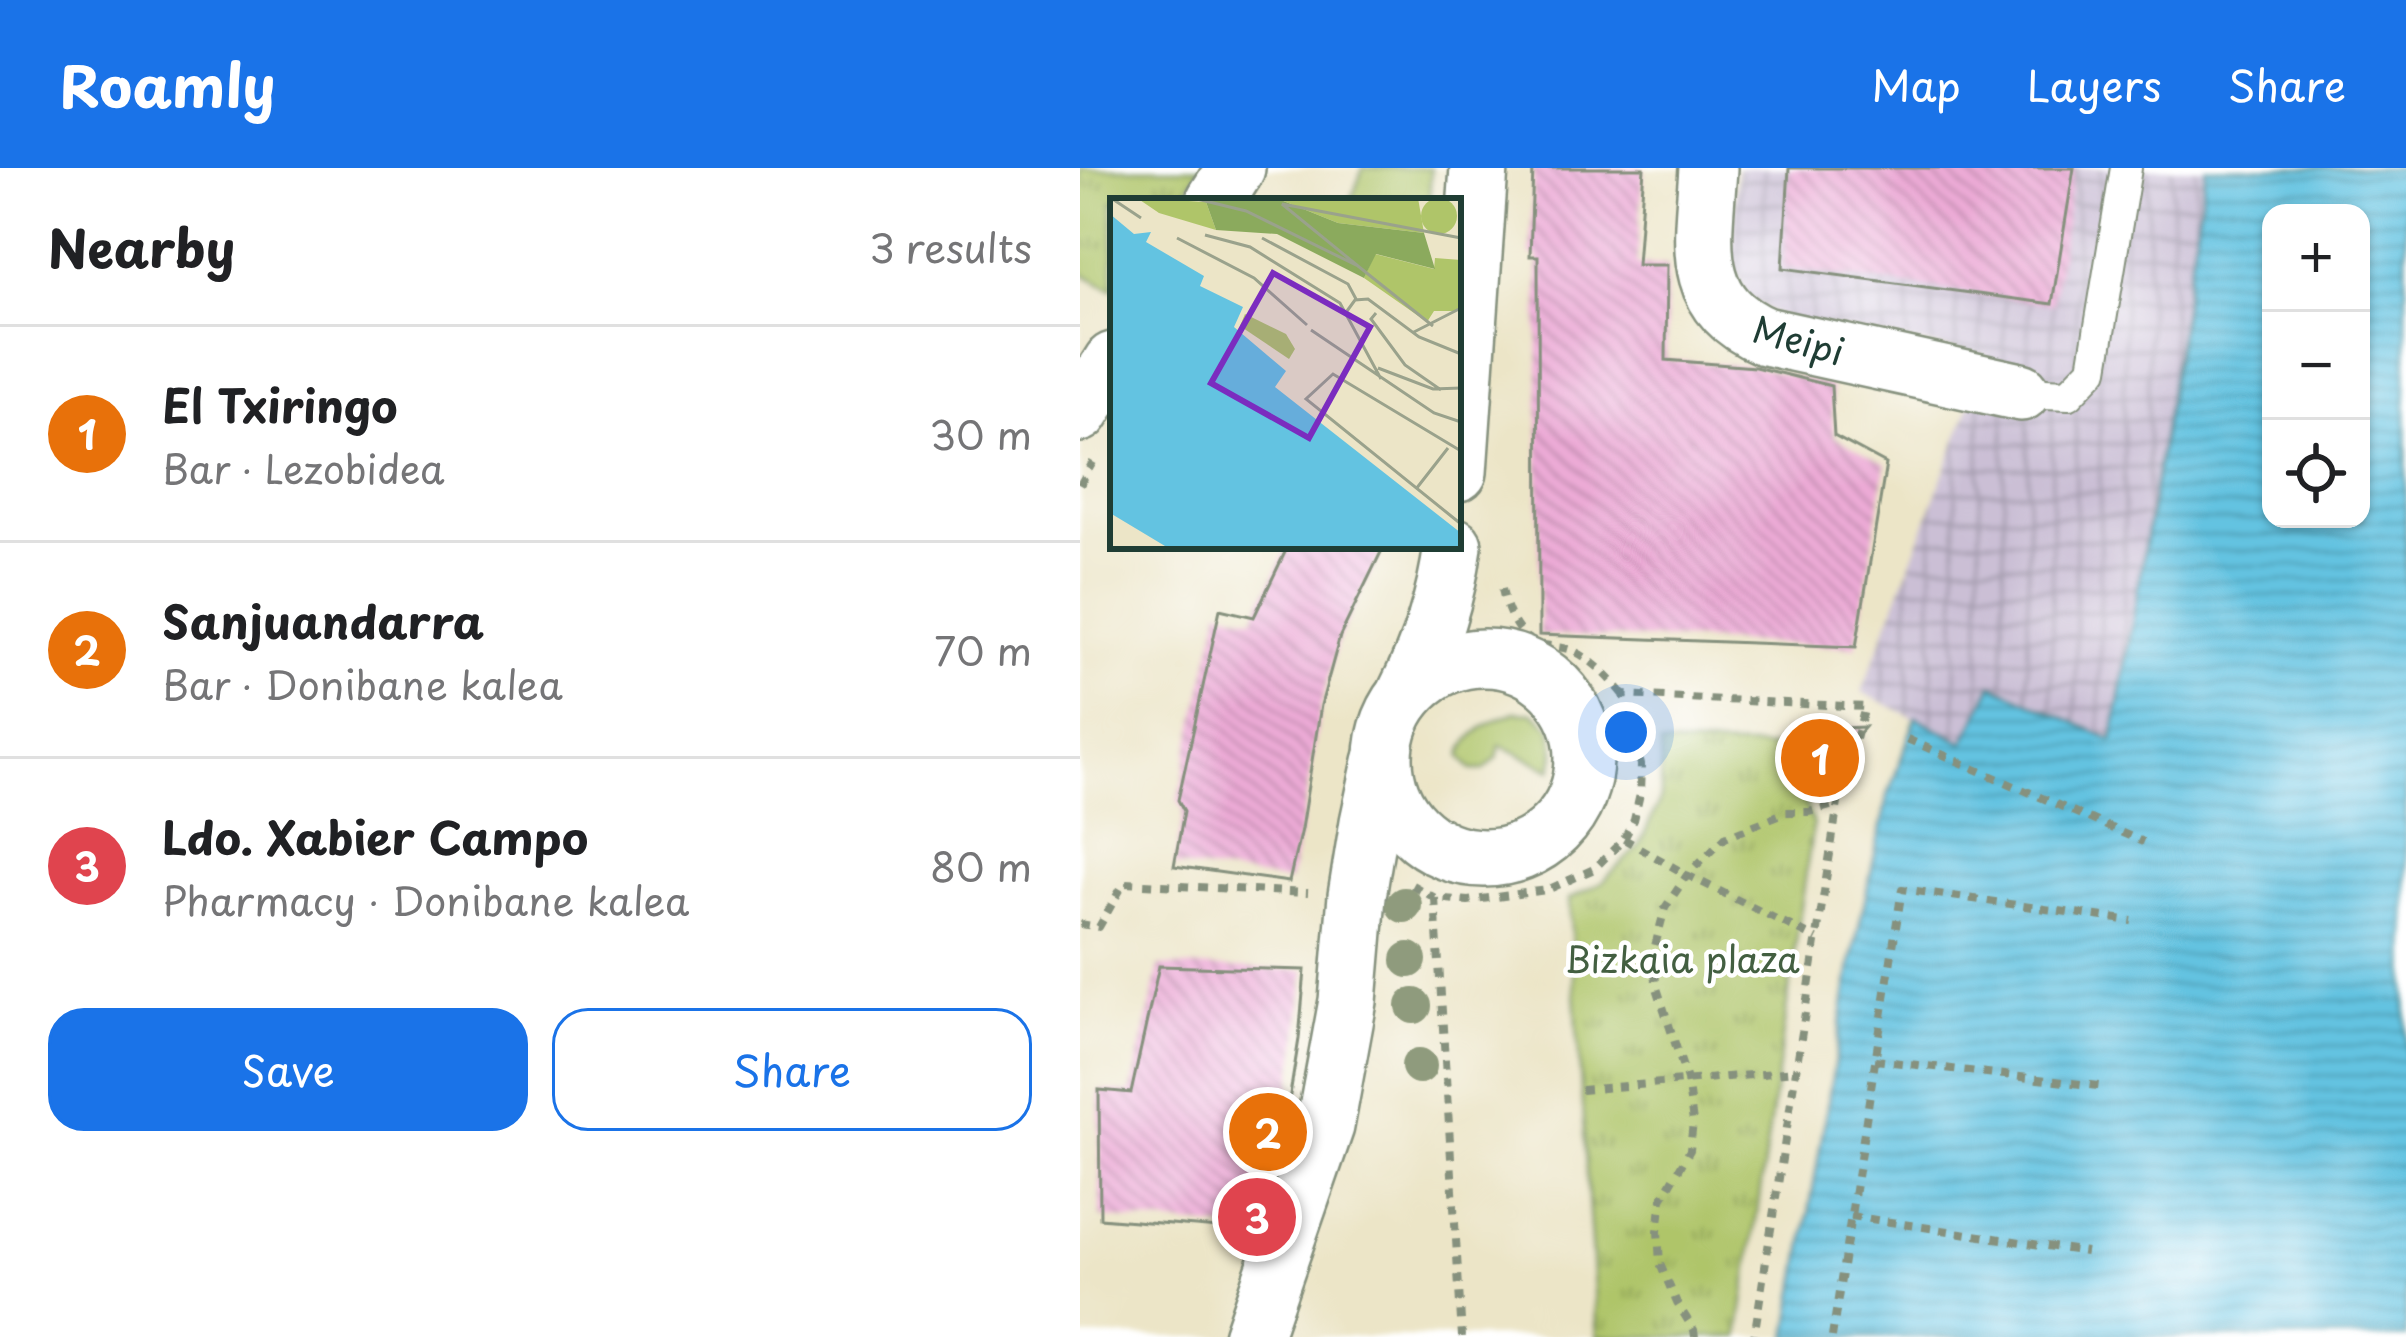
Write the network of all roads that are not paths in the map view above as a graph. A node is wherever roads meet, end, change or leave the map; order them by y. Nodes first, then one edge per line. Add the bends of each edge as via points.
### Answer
1 (1236, 168) edge
2 (1479, 168) edge
3 (1708, 168) edge
4 (2126, 168) edge
5 (1217, 198) edge
6 (1110, 366) edge
7 (2021, 392) joint
8 (1080, 412) edge
9 (1461, 429) edge
10 (1469, 557) edge
11 (1512, 660) junction
12 (1407, 692) junction
13 (1383, 758) junction
14 (1252, 1337) edge

1 - 5 street
2 - 9 street
3 - 7 street, Meipi via 1705,272 1721,305 1748,329
4 - 7 lane via 2093,369 2068,394
6 - 8 street
10 - 11 street via 1460,577 1489,636
10 - 12 street via 1448,584
11 - 12 street via 1454,661
11 - 13 street via 1567,699 1585,746 1578,796 1548,836 1502,857 1444,851 1400,813
12 - 13 street
13 - 14 street via 1325,1126

